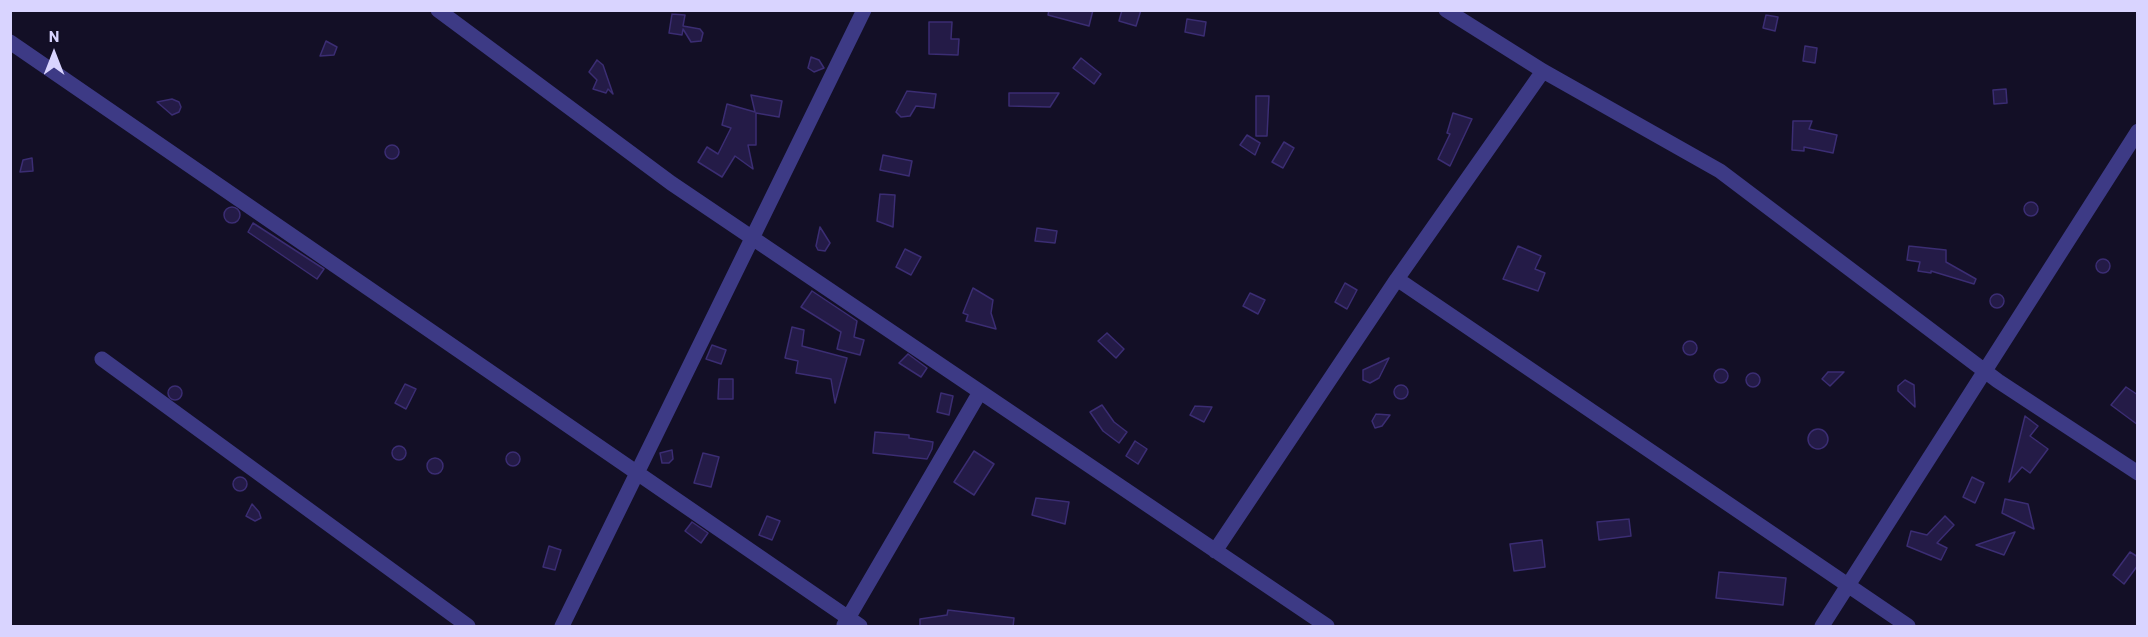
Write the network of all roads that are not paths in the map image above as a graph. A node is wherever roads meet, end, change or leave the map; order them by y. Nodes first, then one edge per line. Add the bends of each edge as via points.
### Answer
1 (438, 10) edge
2 (864, 10) edge
3 (1446, 10) edge
4 (10, 42) edge
5 (1543, 71) junction
6 (2138, 131) edge
7 (754, 239) junction
8 (1397, 279) junction
9 (102, 359) dead end
10 (1984, 370) junction
11 (980, 392) junction
12 (636, 472) junction
13 (2138, 473) edge
14 (1215, 551) junction
15 (1847, 587) junction
16 (850, 624) edge
17 (468, 627) edge
18 (562, 627) edge
19 (1327, 627) edge
20 (1821, 627) edge
21 (1908, 627) edge

1 - 7 street via 671,183
2 - 7 street
3 - 5 street
4 - 12 street
5 - 8 street
5 - 10 street via 1720,171
6 - 10 street
7 - 11 street
7 - 12 street
8 - 14 street
8 - 15 street
9 - 17 street
10 - 13 street
10 - 15 street
11 - 14 street
11 - 16 street
12 - 16 street
12 - 18 street
14 - 19 street
15 - 20 street
15 - 21 street

